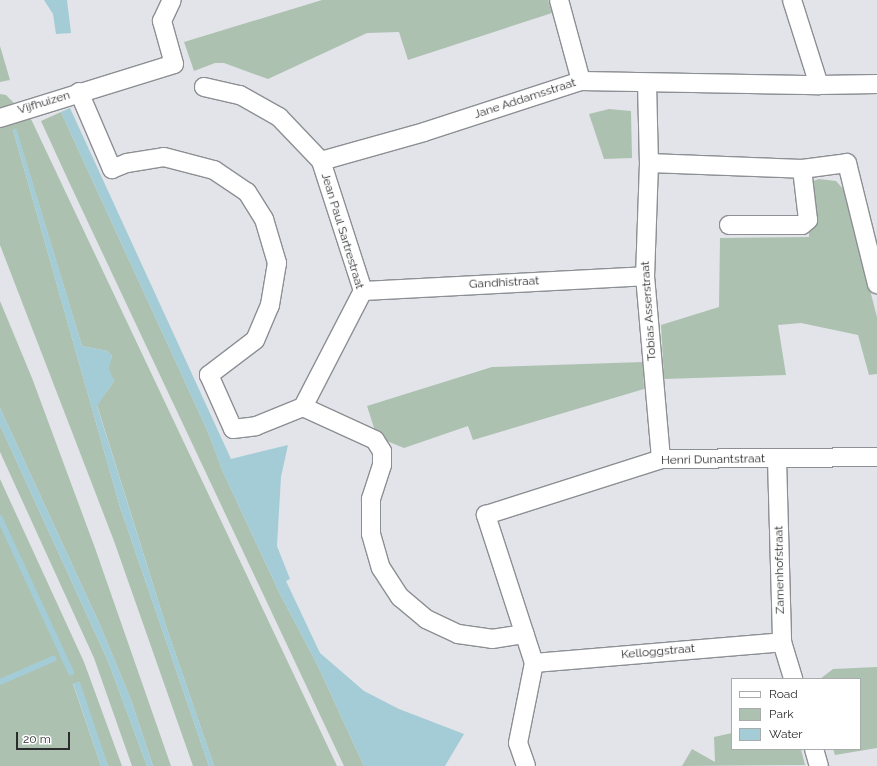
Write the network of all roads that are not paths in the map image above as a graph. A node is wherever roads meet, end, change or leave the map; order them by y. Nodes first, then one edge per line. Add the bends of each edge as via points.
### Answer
1 (172, 0) edge
2 (558, 0) edge
3 (792, 0) edge
4 (580, 81) junction
5 (647, 83) junction
6 (877, 84) edge
7 (819, 86) junction
8 (204, 87) dead end
9 (79, 92) junction
10 (5, 116) edge
11 (321, 161) junction
12 (649, 163) junction
13 (802, 169) junction
14 (730, 225) dead end
15 (645, 276) junction
16 (877, 284) edge
17 (363, 291) junction
18 (303, 407) junction
19 (877, 457) edge
20 (661, 459) junction
21 (777, 459) junction
22 (525, 634) junction
23 (782, 642) junction
24 (534, 663) junction
25 (793, 678) edge
26 (814, 750) edge
27 (526, 766) edge
28 (819, 766) edge

1 - 9 street, Vijfhuizen via 162,20 174,64
2 - 4 street
3 - 7 street
4 - 5 street, Jane Addamsstraat
4 - 11 street, Jane Addamsstraat via 424,132
5 - 7 street, Jane Addamsstraat
5 - 12 street, Tobias Asserstraat
6 - 7 street, Jane Addamsstraat
8 - 11 street via 240,95 278,117
9 - 10 street, Vijfhuizen
9 - 18 street via 112,169 127,163 164,157 214,170 247,192 264,219 277,262 270,305 255,340 209,375 233,429 256,426
11 - 17 street, Jean Paul Sartrestraat
12 - 13 street
12 - 15 street, Tobias Asserstraat
13 - 14 street via 808,220 802,225
13 - 16 street via 847,163
15 - 17 street, Gandhistraat
15 - 20 street, Tobias Asserstraat
17 - 18 street, Jean Paul Sartrestraat
18 - 22 street via 375,440 382,451 382,466 372,499 371,534 381,568 404,601 426,619 458,634 492,639
19 - 21 street, Henri Dunantstraat
20 - 21 street, Henri Dunantstraat
20 - 22 street, Henri Dunantstraat via 486,515
21 - 23 street, Zamenhofstraat
22 - 24 street
23 - 24 street, Kelloggstraat
23 - 25 street, Zamenhofstraat
24 - 27 street via 518,743
26 - 28 street

